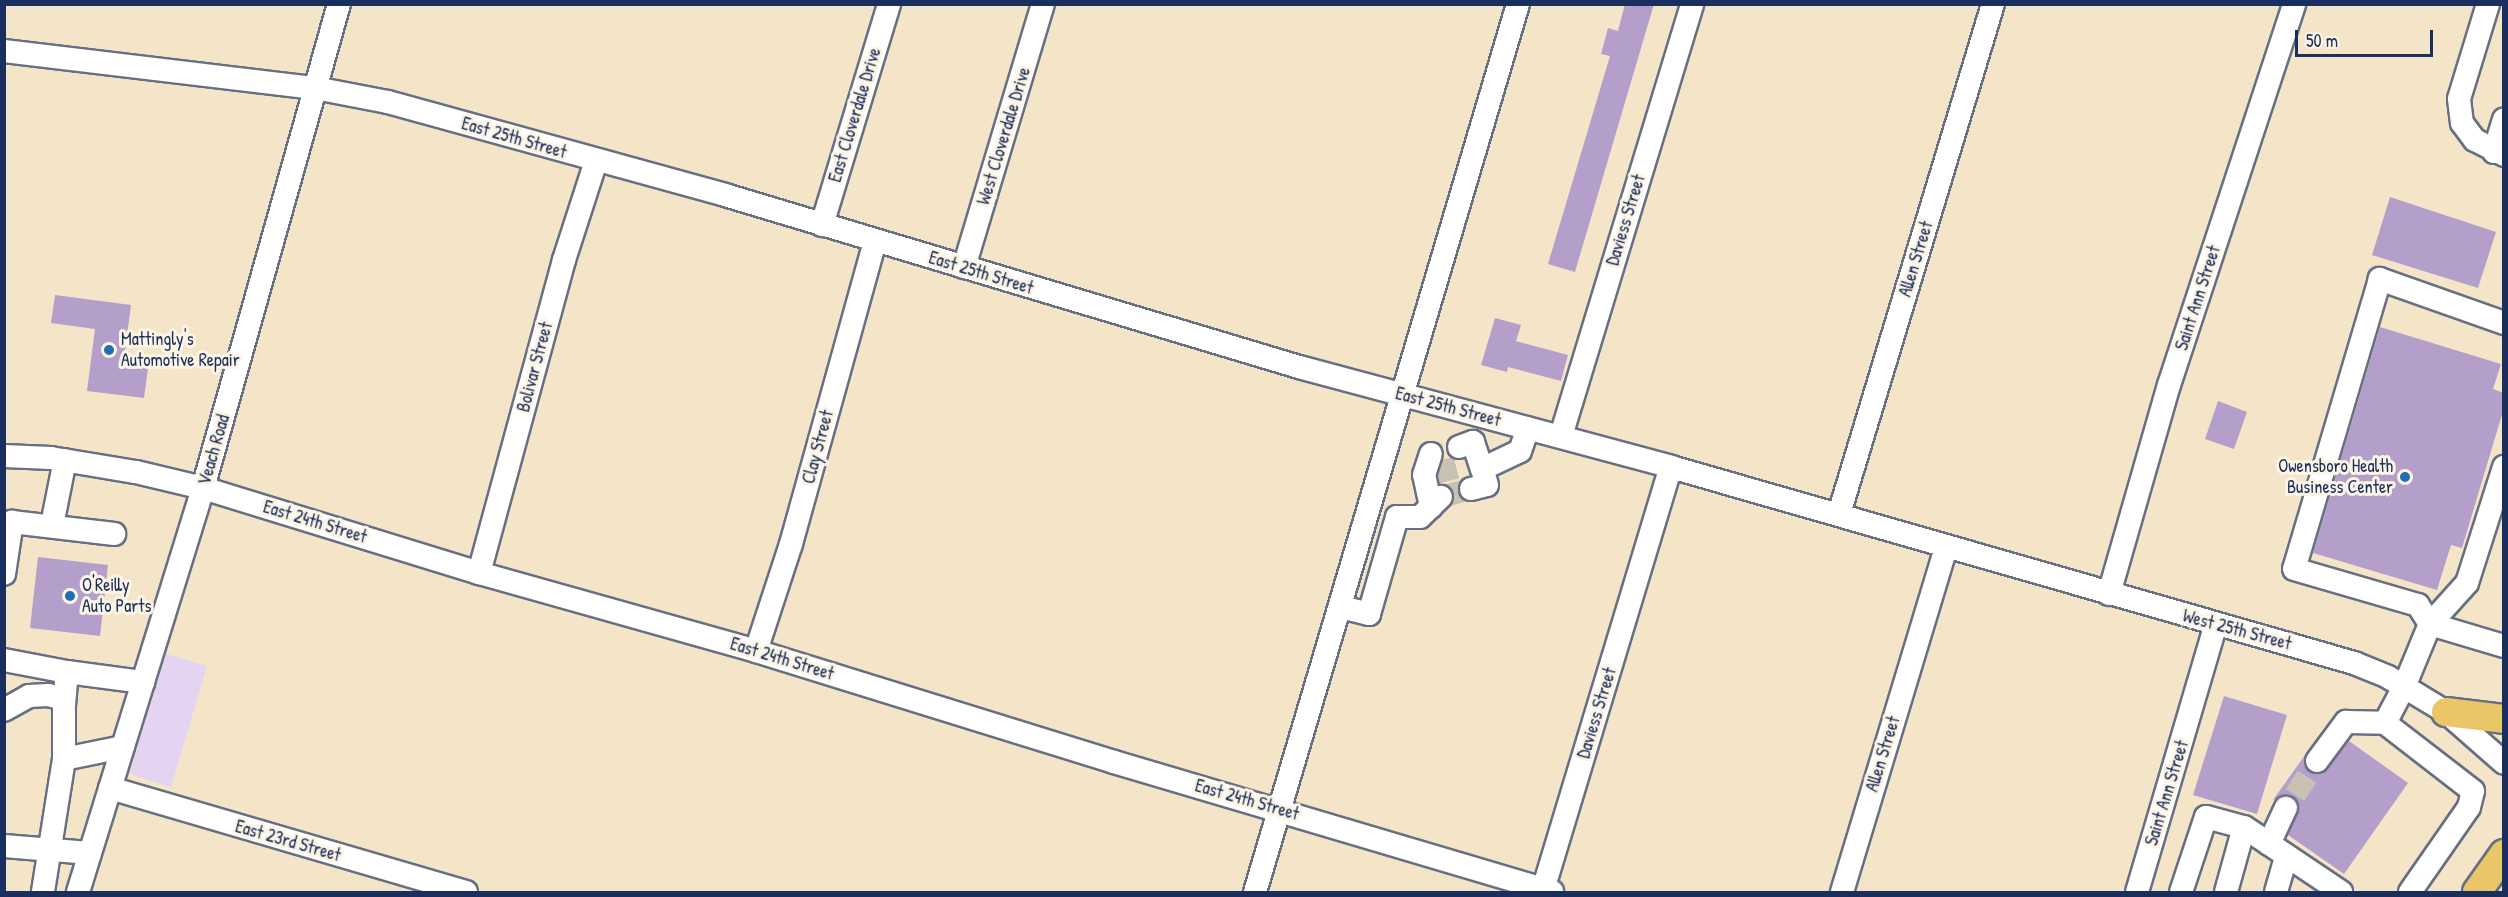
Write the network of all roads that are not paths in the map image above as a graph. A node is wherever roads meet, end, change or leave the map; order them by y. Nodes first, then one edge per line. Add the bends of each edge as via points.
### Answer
1 (339, 4) edge
2 (889, 4) edge
3 (1043, 4) edge
4 (1518, 4) edge
5 (1692, 4) edge
6 (1993, 4) edge
7 (2294, 4) edge
8 (2488, 4) edge
9 (4, 51) edge
10 (315, 88) junction
11 (2504, 120) edge
12 (2499, 154) edge
13 (596, 161) junction
14 (822, 225) junction
15 (875, 241) junction
16 (964, 267) junction
17 (2504, 323) edge
18 (1404, 395) junction
19 (1528, 428) junction
20 (1561, 436) junction
21 (4, 456) edge
22 (65, 460) junction
23 (1471, 466) tunnel mouth
24 (1671, 467) junction
25 (2504, 467) edge
26 (1433, 483) dead end
27 (203, 488) junction
28 (1839, 514) junction
29 (52, 525) junction
30 (114, 534) dead end
31 (1946, 547) junction
32 (479, 573) junction
33 (4, 574) edge
34 (2109, 594) junction
35 (1341, 607) junction
36 (2217, 624) junction
37 (2430, 624) junction
38 (2504, 646) edge
39 (756, 651) junction
40 (4, 660) edge
41 (68, 672) junction
42 (143, 682) junction
43 (2404, 687) junction
44 (64, 705) junction
45 (4, 710) edge
46 (2446, 712) junction
47 (2504, 719) edge
48 (2385, 723) junction
49 (123, 747) junction
50 (64, 759) junction
51 (2317, 761) tunnel mouth
52 (2504, 763) edge
53 (110, 788) junction
54 (2291, 800) tunnel mouth
55 (1280, 809) junction
56 (2244, 828) junction
57 (4, 846) edge
58 (49, 850) junction
59 (2278, 850) junction
60 (90, 853) junction
61 (2504, 854) edge
62 (1548, 891) edge
63 (43, 892) edge
64 (78, 892) edge
65 (466, 892) edge
66 (1255, 892) edge
67 (1842, 892) edge
68 (2137, 892) edge
69 (2181, 892) edge
70 (2226, 892) edge
71 (2276, 892) edge
72 (2341, 892) edge
73 (2410, 892) edge
74 (2477, 892) edge

1 - 10 street, Veach Road
2 - 14 street, East Cloverdale Drive
3 - 16 street, West Cloverdale Drive
4 - 18 street
5 - 20 street, Daviess Street
6 - 28 street, Allen Street
7 - 34 street, Saint Ann Street via 2166,396
8 - 12 street via 2459,99 2462,123 2475,140
9 - 10 street, East 25th Street
10 - 13 street, East 25th Street via 388,102
10 - 27 street, Veach Road
11 - 12 street
13 - 14 street, East 25th Street
13 - 32 street, Bolivar Street via 564,260
14 - 15 street, East 25th Street
15 - 16 street, East 25th Street
15 - 39 street, Clay Street via 791,544
16 - 18 street, East 25th Street
17 - 37 street via 2380,279 2294,569 2418,605
18 - 19 street, East 25th Street
18 - 35 street
19 - 20 street, East 25th Street
19 - 23 street via 1520,452
20 - 24 street, East 25th Street
21 - 22 street, East 24th Street
22 - 27 street, East 24th Street
22 - 29 street
24 - 28 street, East 25th Street
24 - 62 street, Daviess Street
25 - 37 street via 2467,583
26 - 35 street via 1420,517 1397,517 1370,615
27 - 32 street, East 24th Street
27 - 42 street, Veach Road
28 - 31 street, East 25th Street
29 - 30 street
29 - 33 street via 12,522
31 - 34 street, West 25th Street
31 - 67 street, Allen Street
32 - 39 street, East 24th Street
34 - 36 street, West 25th Street
35 - 55 street
36 - 43 street, West 25th Street via 2354,663
36 - 68 street, Saint Ann Street
37 - 38 street
37 - 43 street
39 - 55 street, East 24th Street
40 - 41 street
41 - 42 street
41 - 44 street
42 - 49 street, Veach Road
43 - 46 street, West 25th Street
43 - 48 street
44 - 45 street via 60,698 29,696
44 - 50 street
46 - 47 main road
46 - 52 street, West 25th Street
48 - 51 street via 2346,722
48 - 73 street via 2473,791 2469,807
49 - 50 street
49 - 53 street, Veach Road
50 - 58 street
53 - 60 street, Veach Road
53 - 65 street, East 23rd Street
54 - 59 street
55 - 62 street, East 24th Street
55 - 66 street
56 - 59 street
56 - 69 street via 2206,817
56 - 70 street
57 - 58 street
58 - 60 street
58 - 63 street
59 - 71 street
59 - 72 street
60 - 64 street, Veach Road
61 - 74 main road

